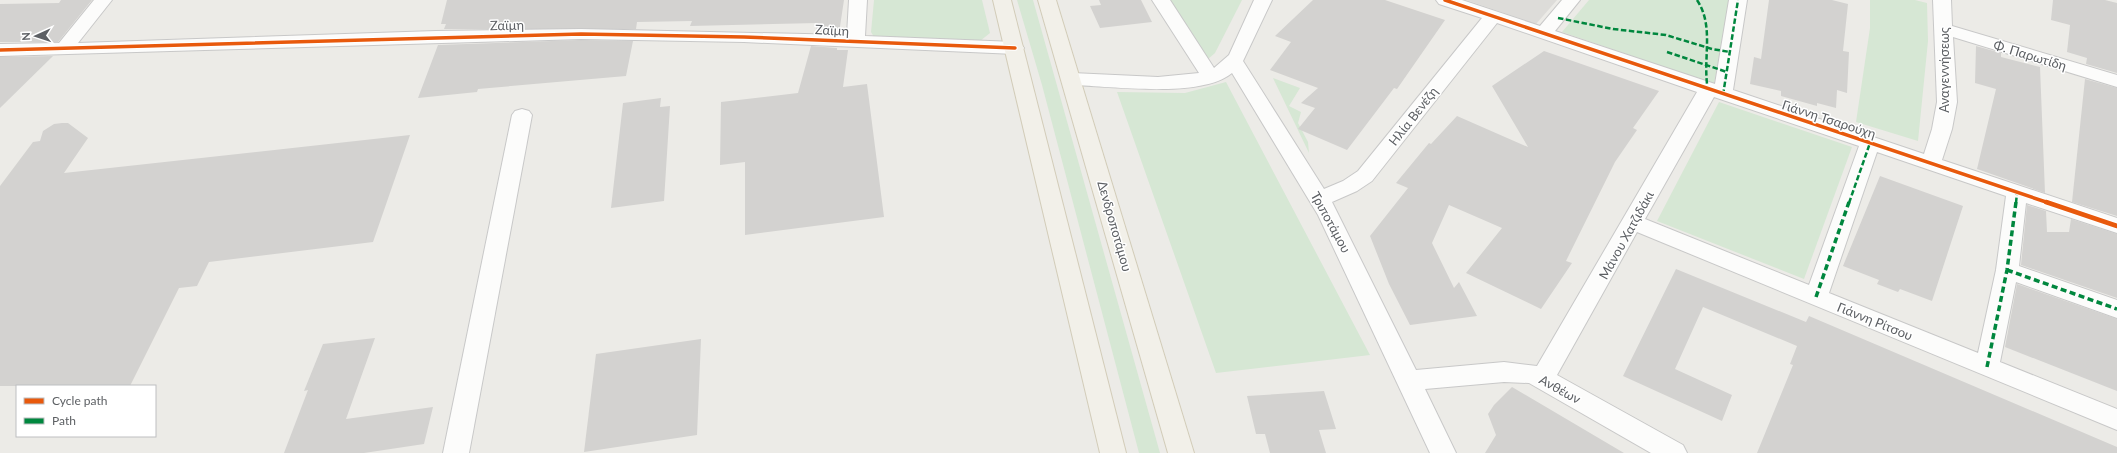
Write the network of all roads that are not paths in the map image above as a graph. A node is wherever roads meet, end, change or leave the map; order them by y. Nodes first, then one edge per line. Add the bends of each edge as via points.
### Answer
1 (103, 0) edge
2 (858, 0) edge
3 (1002, 0) edge
4 (1047, 0) edge
5 (1161, 0) edge
6 (1263, 0) edge
7 (1445, 0) edge
8 (1571, 0) edge
9 (1738, 0) edge
10 (1942, 0) edge
11 (1493, 16) junction
12 (1944, 29) junction
13 (1543, 33) junction
14 (856, 41) junction
15 (1015, 48) junction
16 (64, 49) junction
17 (0, 50) edge
18 (1234, 61) junction
19 (1210, 76) junction
20 (1072, 79) junction
21 (2117, 81) edge
22 (1716, 93) junction
23 (522, 115) dead end
24 (1870, 143) junction
25 (1931, 163) junction
26 (2017, 192) junction
27 (1320, 199) junction
28 (1632, 222) junction
29 (2117, 226) edge
30 (2007, 270) junction
31 (1816, 298) junction
32 (2117, 310) edge
33 (1987, 367) junction
34 (1542, 379) junction
35 (1408, 381) junction
36 (2117, 420) edge
37 (456, 453) edge
38 (1113, 453) edge
39 (1181, 453) edge
40 (1443, 453) edge
41 (1674, 453) edge

1 - 16 street
2 - 14 street
3 - 15 main road
4 - 20 main road, Δενδροποτάμου
5 - 19 street
6 - 18 street
7 - 11 street, Γιάννη Τσαρούχη
8 - 13 street
9 - 22 street
10 - 12 street, Αναγεννήσεως
11 - 13 street, Γιάννη Τσαρούχη
11 - 27 street, Ηλία Βενέζη via 1365,176 1350,186
12 - 21 street, Φ. Παρωτίδη
12 - 25 street, Αναγεννήσεως via 1946,114
13 - 22 street, Γιάννη Τσαρούχη
14 - 15 street, Ζαϊμη
14 - 16 street, Ζαϊμη via 584,34 430,36 150,48
15 - 38 main road
16 - 17 street, Ζαϊμη
18 - 19 street via 1221,72
18 - 27 street, Τριποτάμου
19 - 20 street via 1152,83
20 - 39 main road, Δενδροποτάμου
22 - 24 street, Γιάννη Τσαρούχη
22 - 28 street, Μάνου Χατζιδάκι
23 - 37 street
24 - 25 street, Γιάννη Τσαρούχη
24 - 31 street
25 - 26 street, Γιάννη Τσαρούχη
26 - 29 street, Γιάννη Τσαρούχη
26 - 30 street
27 - 35 street, Τριποτάμου via 1345,245
28 - 31 street, Γιάννη Ρίτσου
28 - 34 street, Μάνου Χατζιδάκι
30 - 32 street
30 - 33 street
31 - 33 street, Γιάννη Ρίτσου
33 - 36 street, Γιάννη Ρίτσου
34 - 35 street, Ανθέων via 1532,374 1509,372
34 - 41 street, Ανθέων
35 - 40 street, Τριποτάμου

